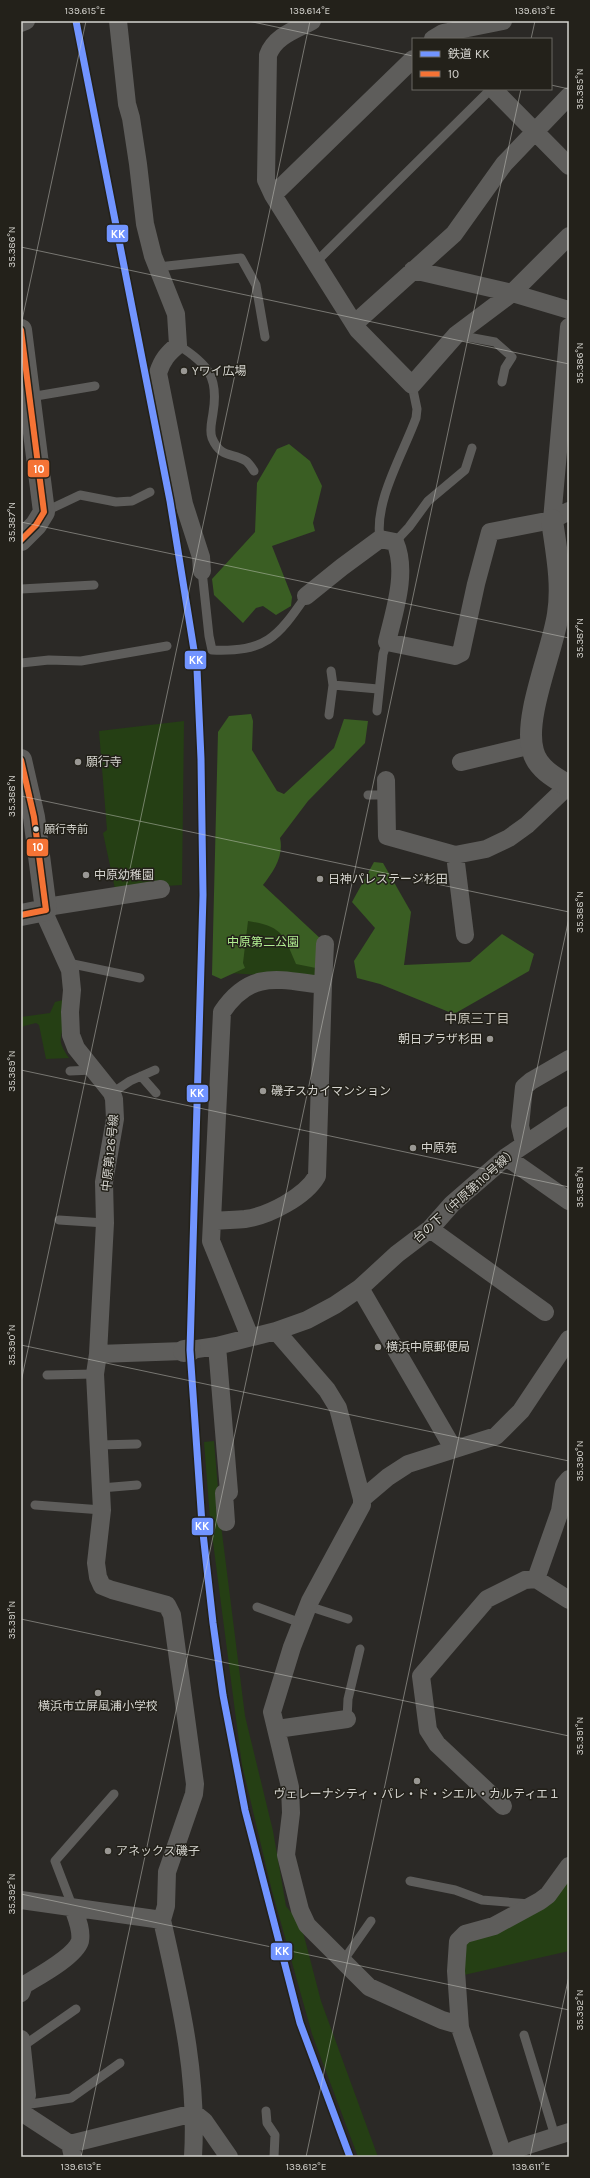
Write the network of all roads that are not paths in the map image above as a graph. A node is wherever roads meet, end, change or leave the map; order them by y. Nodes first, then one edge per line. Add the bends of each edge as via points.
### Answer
1 (26, 21) edge
2 (118, 21) edge
3 (312, 21) edge
4 (503, 21) edge
5 (21, 22) edge
6 (442, 37) edge
7 (412, 60) edge
8 (491, 90) edge
9 (493, 90) edge
10 (569, 96) edge
11 (535, 130) junction
12 (569, 166) edge
13 (273, 195) junction
14 (569, 236) edge
15 (316, 262) junction
16 (158, 268) junction
17 (413, 270) junction
18 (512, 293) junction
19 (569, 310) edge
20 (354, 324) junction
21 (569, 327) edge
22 (21, 330) edge
23 (456, 335) junction
24 (265, 337) dead end
25 (178, 345) junction
26 (24, 365) edge
27 (502, 382) dead end
28 (412, 385) junction
29 (95, 386) dead end
30 (30, 397) junction
31 (565, 422) edge
32 (472, 448) dead end
33 (254, 471) dead end
34 (150, 492) dead end
35 (44, 512) junction
36 (560, 516) edge
37 (21, 540) edge
38 (388, 541) junction
39 (202, 571) joint
40 (564, 572) edge
41 (94, 585) dead end
42 (21, 589) edge
43 (306, 596) joint
44 (387, 642) junction
45 (167, 646) dead end
46 (21, 663) edge
47 (331, 671) dead end
48 (333, 685) junction
49 (378, 689) junction
50 (377, 711) dead end
51 (329, 715) dead end
52 (532, 745) junction
53 (461, 762) dead end
54 (22, 770) edge
55 (568, 786) edge
56 (386, 787) joint
57 (368, 795) dead end
58 (455, 855) junction
59 (161, 889) dead end
60 (46, 910) junction
61 (21, 916) edge
62 (465, 935) dead end
63 (325, 944) dead end
64 (68, 963) junction
65 (140, 978) dead end
66 (323, 985) junction
67 (569, 1059) edge
68 (93, 1070) junction
69 (155, 1070) dead end
70 (70, 1071) dead end
71 (141, 1076) junction
72 (112, 1093) junction
73 (156, 1093) dead end
74 (569, 1115) edge
75 (524, 1143) junction
76 (506, 1157) junction
77 (569, 1201) edge
78 (59, 1220) dead end
79 (214, 1221) junction
80 (105, 1223) junction
81 (430, 1229) junction
82 (360, 1288) junction
83 (545, 1312) dead end
84 (276, 1331) junction
85 (250, 1337) junction
86 (569, 1339) edge
87 (217, 1346) junction
88 (98, 1354) junction
89 (95, 1374) junction
90 (47, 1375) dead end
91 (137, 1444) dead end
92 (99, 1446) junction
93 (453, 1448) junction
94 (569, 1479) edge
95 (137, 1485) dead end
96 (101, 1488) junction
97 (362, 1499) junction
98 (35, 1505) dead end
99 (102, 1510) junction
100 (226, 1522) dead end
101 (536, 1579) junction
102 (569, 1600) edge
103 (308, 1606) junction
104 (257, 1607) dead end
105 (348, 1619) dead end
106 (301, 1623) junction
107 (360, 1649) dead end
108 (347, 1719) joint
109 (277, 1728) junction
110 (114, 1794) dead end
111 (504, 1806) dead end
112 (569, 1866) edge
113 (410, 1882) dead end
114 (21, 1900) edge
115 (533, 1904) junction
116 (74, 1908) junction
117 (162, 1920) junction
118 (370, 1921) dead end
119 (344, 1962) junction
120 (21, 1993) edge
121 (76, 2009) dead end
122 (459, 2025) junction
123 (524, 2035) dead end
124 (22, 2042) edge
125 (120, 2063) dead end
126 (22, 2109) edge
127 (266, 2111) dead end
128 (194, 2113) junction
129 (562, 2134) edge
130 (72, 2151) edge
131 (511, 2154) edge
132 (193, 2157) edge
133 (229, 2157) edge
134 (274, 2157) edge

1 - 5 street
2 - 16 street via 127,104 145,224
3 - 13 street via 281,38 271,47 268,55 266,180
4 - 6 street
7 - 13 street
8 - 15 lane
9 - 11 street
10 - 11 street
11 - 12 street
11 - 17 street via 504,164 454,234
13 - 15 street
14 - 18 street
15 - 20 street
16 - 24 lane via 241,258 256,284
16 - 25 street via 176,314
17 - 18 street
17 - 20 street
18 - 19 street
18 - 23 street
20 - 28 street
21 - 31 street
22 - 26 street
23 - 27 lane via 495,342 512,357 505,368
23 - 28 street
25 - 33 lane via 198,358 213,384 216,393 210,432 212,438 227,456 246,461
25 - 39 street via 164,360 158,373 184,504 201,557
26 - 30 street
28 - 38 lane via 417,409 416,418 386,492 378,526
29 - 30 lane
30 - 35 street
31 - 36 street
32 - 38 lane via 465,470 428,501 409,527
34 - 35 lane via 132,501 116,502 80,496
35 - 37 street via 36,525
36 - 40 street
36 - 44 street via 490,532 461,653 455,656
38 - 43 street via 342,567
38 - 44 street via 399,560 399,579
39 - 43 lane via 212,650 246,650 262,644 282,628
40 - 52 street via 558,614 532,718
41 - 42 lane
44 - 49 lane
45 - 46 lane via 81,661 49,660
47 - 48 lane
48 - 49 lane
48 - 51 lane
49 - 50 lane
52 - 53 street
52 - 55 street via 539,764
54 - 60 street via 34,817
55 - 58 street via 510,838 486,848
56 - 57 lane
56 - 58 street via 387,836
58 - 62 street
59 - 60 street via 53,906
60 - 61 street
60 - 64 street via 46,917
63 - 66 street
64 - 65 lane
64 - 68 street via 72,990 71,1035 76,1048
66 - 79 street via 317,1176 303,1194 265,1213 246,1219
66 - 79 street via 272,979 258,982 235,993 222,1012
67 - 75 street via 524,1087 520,1126
68 - 70 lane
68 - 72 street
69 - 71 lane
71 - 72 lane
71 - 73 lane
72 - 80 street, 中原第126号線 via 115,1119 107,1159
74 - 75 street, 台の下（中原第110号線）
75 - 76 street, 台の下（中原第110号線）
76 - 77 street
76 - 81 street, 台の下（中原第110号線） via 452,1204
78 - 80 lane
79 - 85 street via 211,1241
80 - 88 street, 中原第126号線
81 - 82 street, 台の下（中原第110号線） via 397,1254
81 - 83 street
82 - 84 street, 台の下（中原第110号線） via 307,1320
82 - 93 street
84 - 85 street, 台の下（中原第110号線）
84 - 97 street via 327,1390 338,1408
85 - 87 street, 台の下（中原第110号線）
86 - 93 street via 512,1421 496,1436
87 - 88 street, 台の下（中原第110号線） via 187,1351
87 - 100 street via 229,1492 224,1493
88 - 89 street, 中原第126号線
89 - 90 lane
89 - 92 street, 中原第126号線
91 - 92 lane
92 - 96 street, 中原第126号線
93 - 97 street via 408,1464
94 - 101 street via 564,1485 560,1511
95 - 96 lane
96 - 99 street, 中原第126号線
97 - 103 street via 362,1505
98 - 99 lane
99 - 117 street, 中原第126号線 via 96,1563 102,1586 167,1605 172,1615 195,1784 194,1794 167,1872 166,1906
101 - 102 street
101 - 111 street via 525,1580 487,1599 420,1676 428,1730 437,1744
103 - 105 lane
103 - 106 street
104 - 106 lane
106 - 109 street via 272,1712
107 - 108 lane via 348,1699
108 - 109 street
109 - 119 street via 290,1787 291,1813 286,1855 300,1910 307,1925
110 - 116 lane via 55,1860
112 - 115 street via 548,1895
113 - 115 lane via 455,1890 482,1900
114 - 116 street
115 - 122 street via 494,1926 465,1934 458,1941 456,1971
116 - 117 street
116 - 120 street via 80,1929 79,1942 74,1950 51,1970 24,1985
117 - 128 street via 188,2040
118 - 119 lane
119 - 122 street via 369,1987 442,2020
121 - 124 lane
122 - 131 street
123 - 129 lane
124 - 126 street via 27,2095
125 - 126 lane via 71,2098
126 - 130 street
127 - 134 lane via 267,2123 275,2134
128 - 130 street
128 - 132 street
128 - 133 street via 204,2121
129 - 131 street

